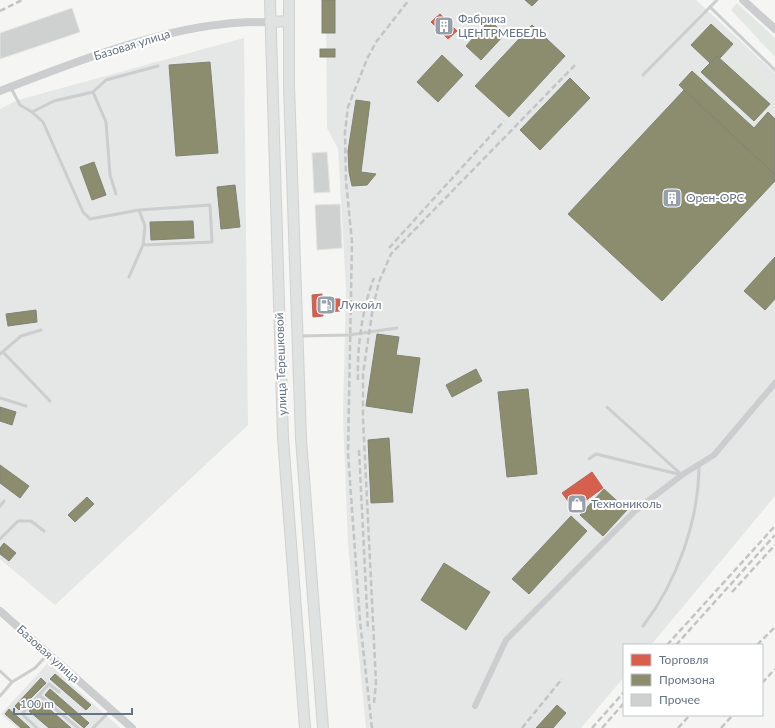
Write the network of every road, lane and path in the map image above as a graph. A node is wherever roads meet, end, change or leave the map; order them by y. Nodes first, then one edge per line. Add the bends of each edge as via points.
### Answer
1 (270, 0) edge
2 (289, 0) edge
3 (717, 0) edge
4 (743, 0) edge
5 (710, 7) junction
6 (289, 21) junction
7 (270, 22) junction
8 (775, 29) edge
9 (158, 66) dead end
10 (775, 70) edge
11 (643, 75) dead end
12 (10, 87) junction
13 (0, 90) edge
14 (93, 92) junction
15 (32, 112) junction
16 (116, 194) dead end
17 (139, 210) junction
18 (143, 245) junction
19 (129, 277) dead end
20 (397, 328) dead end
21 (41, 330) dead end
22 (280, 336) junction
23 (297, 336) junction
24 (1, 353) edge
25 (775, 383) edge
26 (0, 398) edge
27 (50, 401) dead end
28 (26, 406) dead end
29 (607, 407) dead end
30 (589, 459) dead end
31 (699, 465) junction
32 (682, 475) junction
33 (4, 501) dead end
34 (0, 506) edge
35 (44, 531) dead end
36 (0, 539) edge
37 (0, 611) edge
38 (643, 626) dead end
39 (48, 654) junction
40 (0, 671) edge
41 (12, 682) junction
42 (59, 692) dead end
43 (39, 695) junction
44 (0, 696) edge
45 (475, 706) dead end
46 (111, 710) junction
47 (38, 728) edge
48 (78, 728) edge
49 (93, 728) edge
50 (132, 728) edge
51 (305, 728) edge
52 (323, 728) edge

1 - 7 main road, улица Терешковой
2 - 6 main road, улица Терешковой
3 - 5 lane
4 - 8 street
5 - 10 lane
5 - 11 lane
6 - 7 main road
6 - 23 main road, улица Терешковой
7 - 12 street, Базовая улица via 223,24 177,32 129,45
7 - 22 main road, улица Терешковой
9 - 14 lane via 106,80
12 - 13 street, Базовая улица
12 - 15 lane via 20,105
14 - 15 lane via 54,101
14 - 16 lane via 106,122 110,175
15 - 17 lane via 43,122 83,212 90,219
17 - 18 lane via 145,226
17 - 18 lane via 210,205 212,242
18 - 19 lane
20 - 23 lane via 349,335
21 - 24 lane via 21,336
22 - 23 main road
22 - 51 main road, улица Терешковой via 283,438
23 - 52 main road, улица Терешковой via 301,439
24 - 27 lane
25 - 31 street via 714,455
26 - 28 lane
29 - 32 lane
30 - 32 lane via 596,454
31 - 32 street
31 - 38 lane via 699,486 687,543 671,580
32 - 45 street via 635,511 506,640
33 - 34 lane
35 - 36 lane via 31,520 18,521
37 - 39 street, Базовая улица
39 - 41 lane via 35,668
39 - 46 street, Базовая улица
40 - 41 lane
41 - 44 lane
42 - 43 lane via 49,684
43 - 47 lane via 22,714
43 - 48 lane
46 - 49 lane
46 - 50 street, Базовая улица

